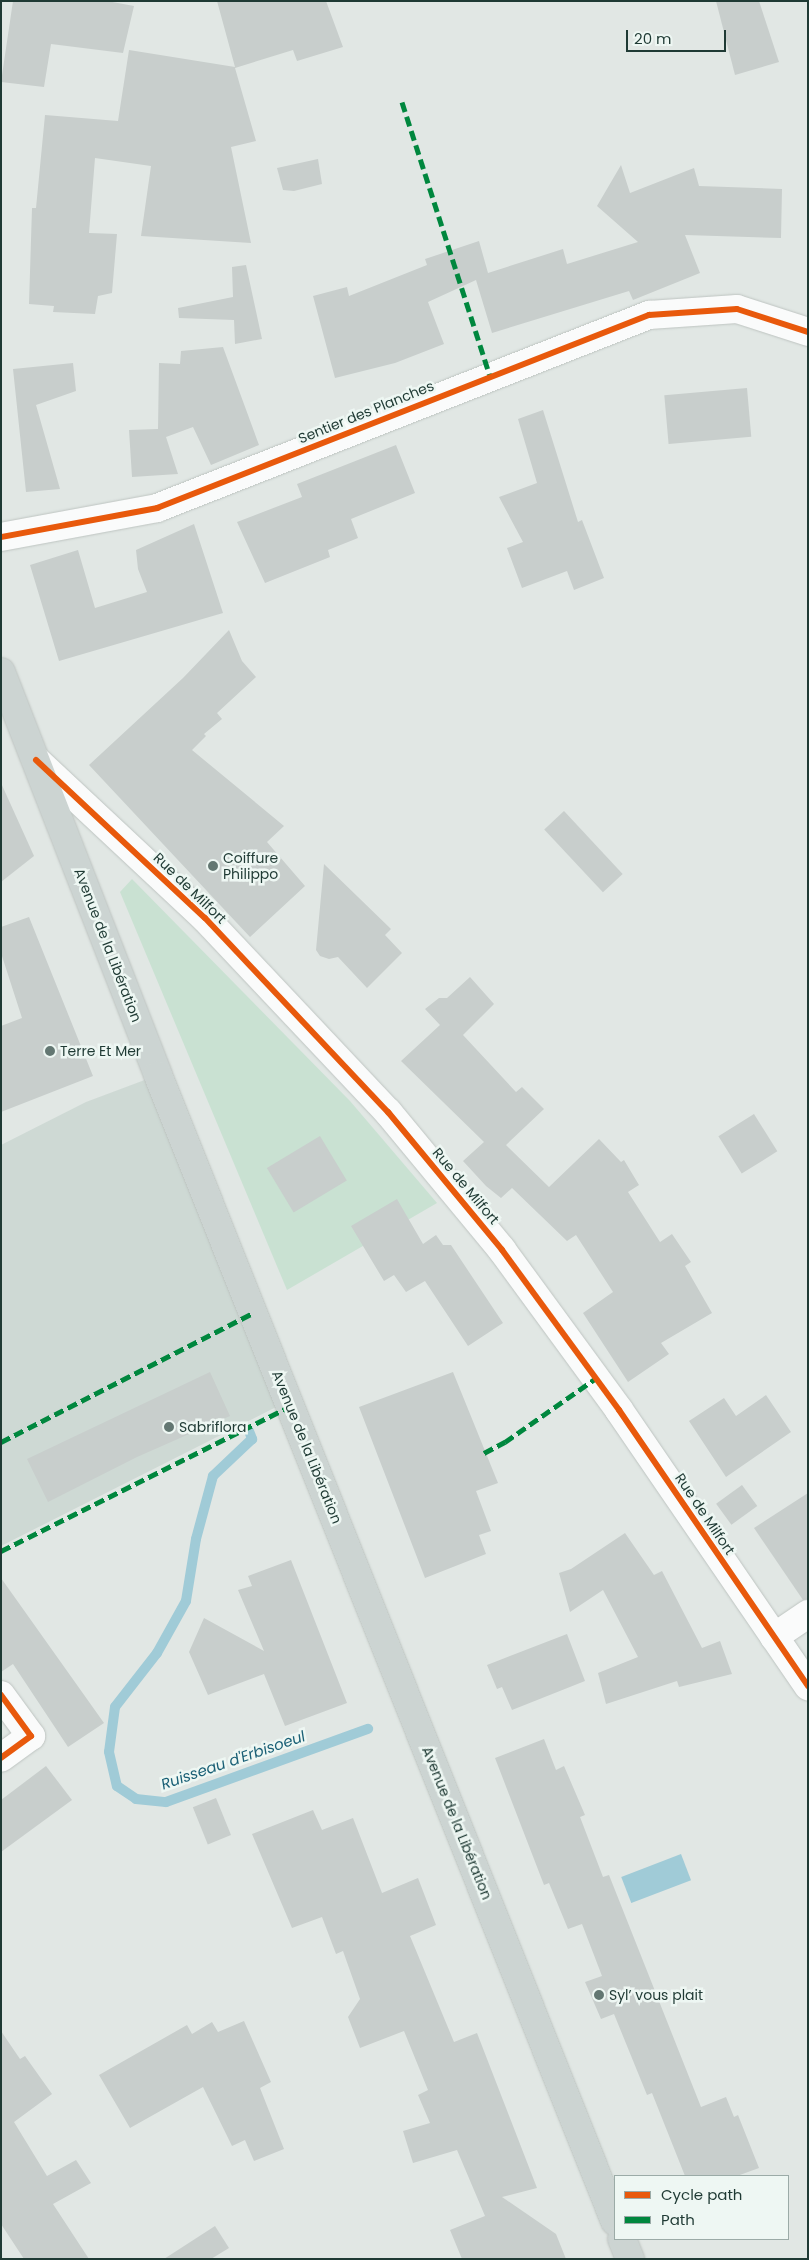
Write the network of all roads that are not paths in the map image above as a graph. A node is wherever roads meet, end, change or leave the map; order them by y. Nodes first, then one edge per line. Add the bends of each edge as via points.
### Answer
1 (808, 332) edge
2 (1, 537) edge
3 (1, 672) edge
4 (36, 760) junction
5 (808, 1614) edge
6 (774, 1637) junction
7 (808, 1686) edge
8 (1, 1695) edge
9 (1, 1758) edge
10 (614, 2218) edge
11 (622, 2240) edge
12 (630, 2259) edge

1 - 2 street, Sentier des Planches via 737,310 649,315 157,508
3 - 4 main road, Avenue de la Libération
4 - 6 street, Rue de Milfort via 205,918 388,1112 502,1250 619,1410
4 - 10 main road, Avenue de la Libération via 158,1075
5 - 6 street
6 - 7 street, Rue de Milfort
8 - 9 street via 31,1736
11 - 12 main road

